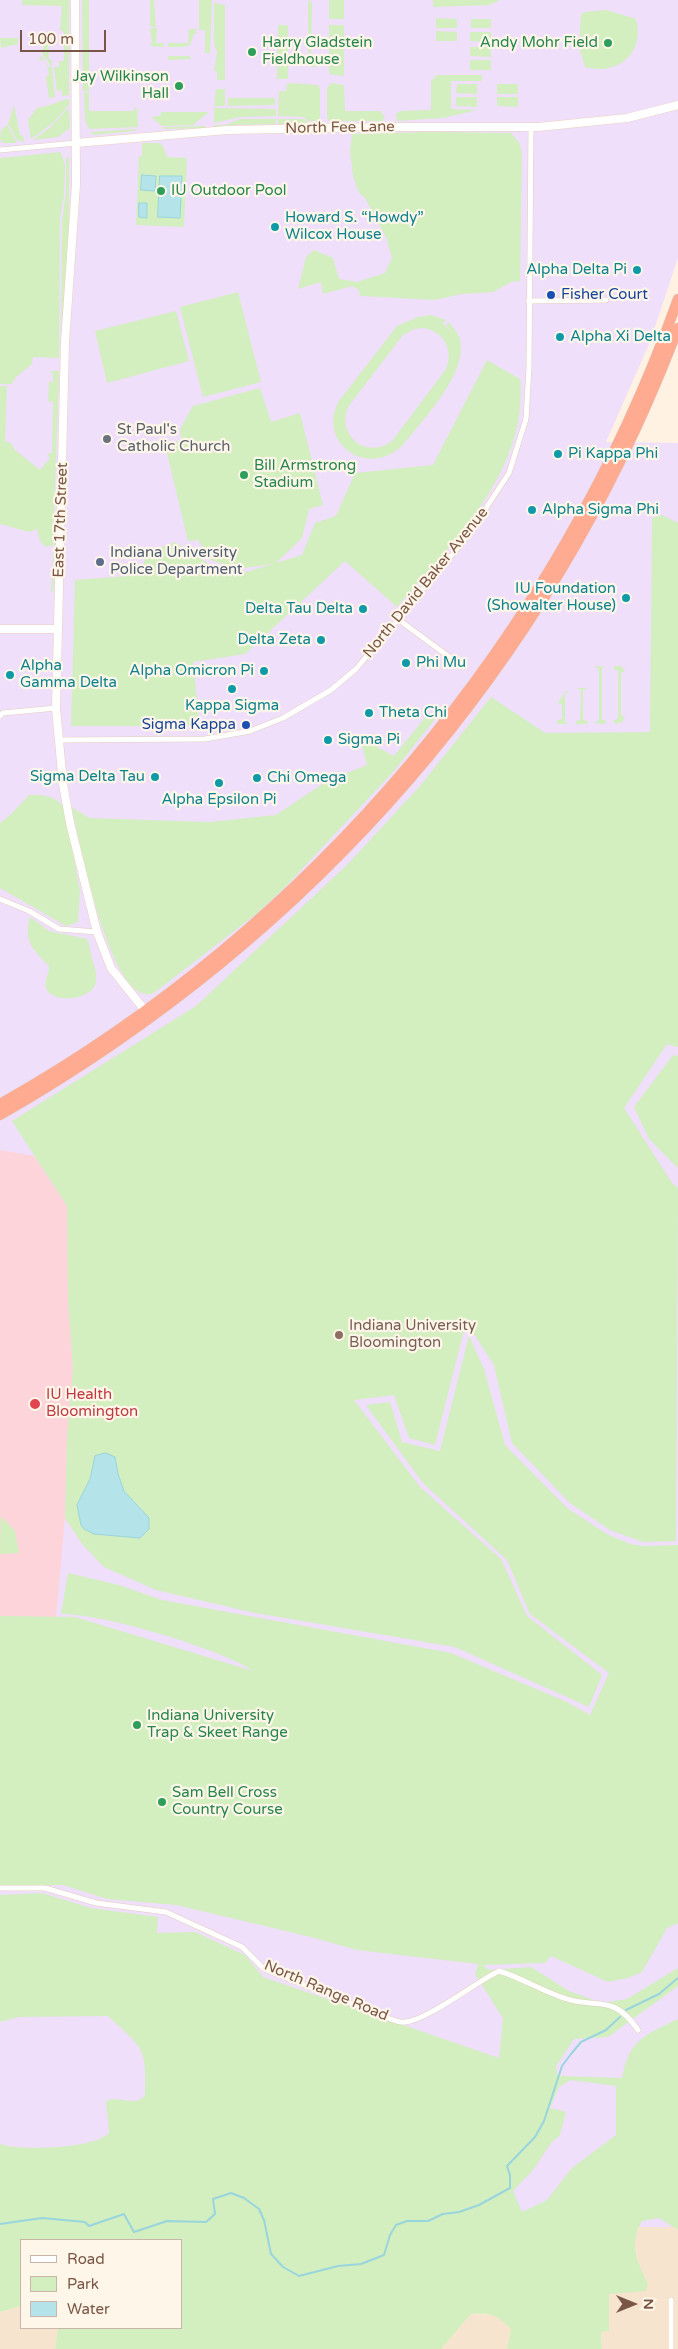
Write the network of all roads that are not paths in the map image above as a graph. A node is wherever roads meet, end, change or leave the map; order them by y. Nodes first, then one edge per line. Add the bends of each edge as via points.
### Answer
1 (75, 0) edge
2 (678, 105) edge
3 (531, 127) junction
4 (76, 143) junction
5 (0, 150) edge
6 (678, 299) edge
7 (606, 300) dead end
8 (528, 301) junction
9 (678, 328) edge
10 (399, 620) junction
11 (0, 629) edge
12 (57, 629) junction
13 (463, 667) dead end
14 (482, 682) junction
15 (56, 708) junction
16 (0, 716) edge
17 (58, 740) junction
18 (0, 899) edge
19 (97, 932) junction
20 (148, 1014) junction
21 (0, 1104) edge
22 (0, 1115) edge
23 (0, 1888) edge
24 (638, 2030) dead end
25 (671, 2300) dead end
26 (671, 2349) edge

1 - 4 main road, East 17th Street
2 - 3 main road, North Fee Lane via 587,124
3 - 4 main road, North Fee Lane via 227,130
3 - 8 street, North David Baker Avenue
4 - 5 street, North Fee Lane
4 - 12 main road, East 17th Street
6 - 14 highway via 634,408 591,498
7 - 8 street
8 - 10 street, North David Baker Avenue via 526,419 509,473 467,537
9 - 14 highway via 637,427 594,512 549,590
10 - 13 street
10 - 17 street, North David Baker Avenue via 356,669 331,690 283,718 253,730 205,739
11 - 12 main road
12 - 15 main road, East 17th Street
14 - 20 highway via 332,850 244,932
15 - 16 street via 3,713
15 - 17 main road, East 17th Street
17 - 19 main road, East 17th Street via 70,823
18 - 19 street via 29,911 59,930
19 - 20 main road, East 17th Street via 111,968
20 - 21 highway
20 - 22 highway via 76,1070
23 - 24 street, North Range Road via 45,1888 96,1903 166,1912 242,1947 264,1969 390,2019 405,2022 421,2018 499,1971 563,1998 618,2008
25 - 26 street

